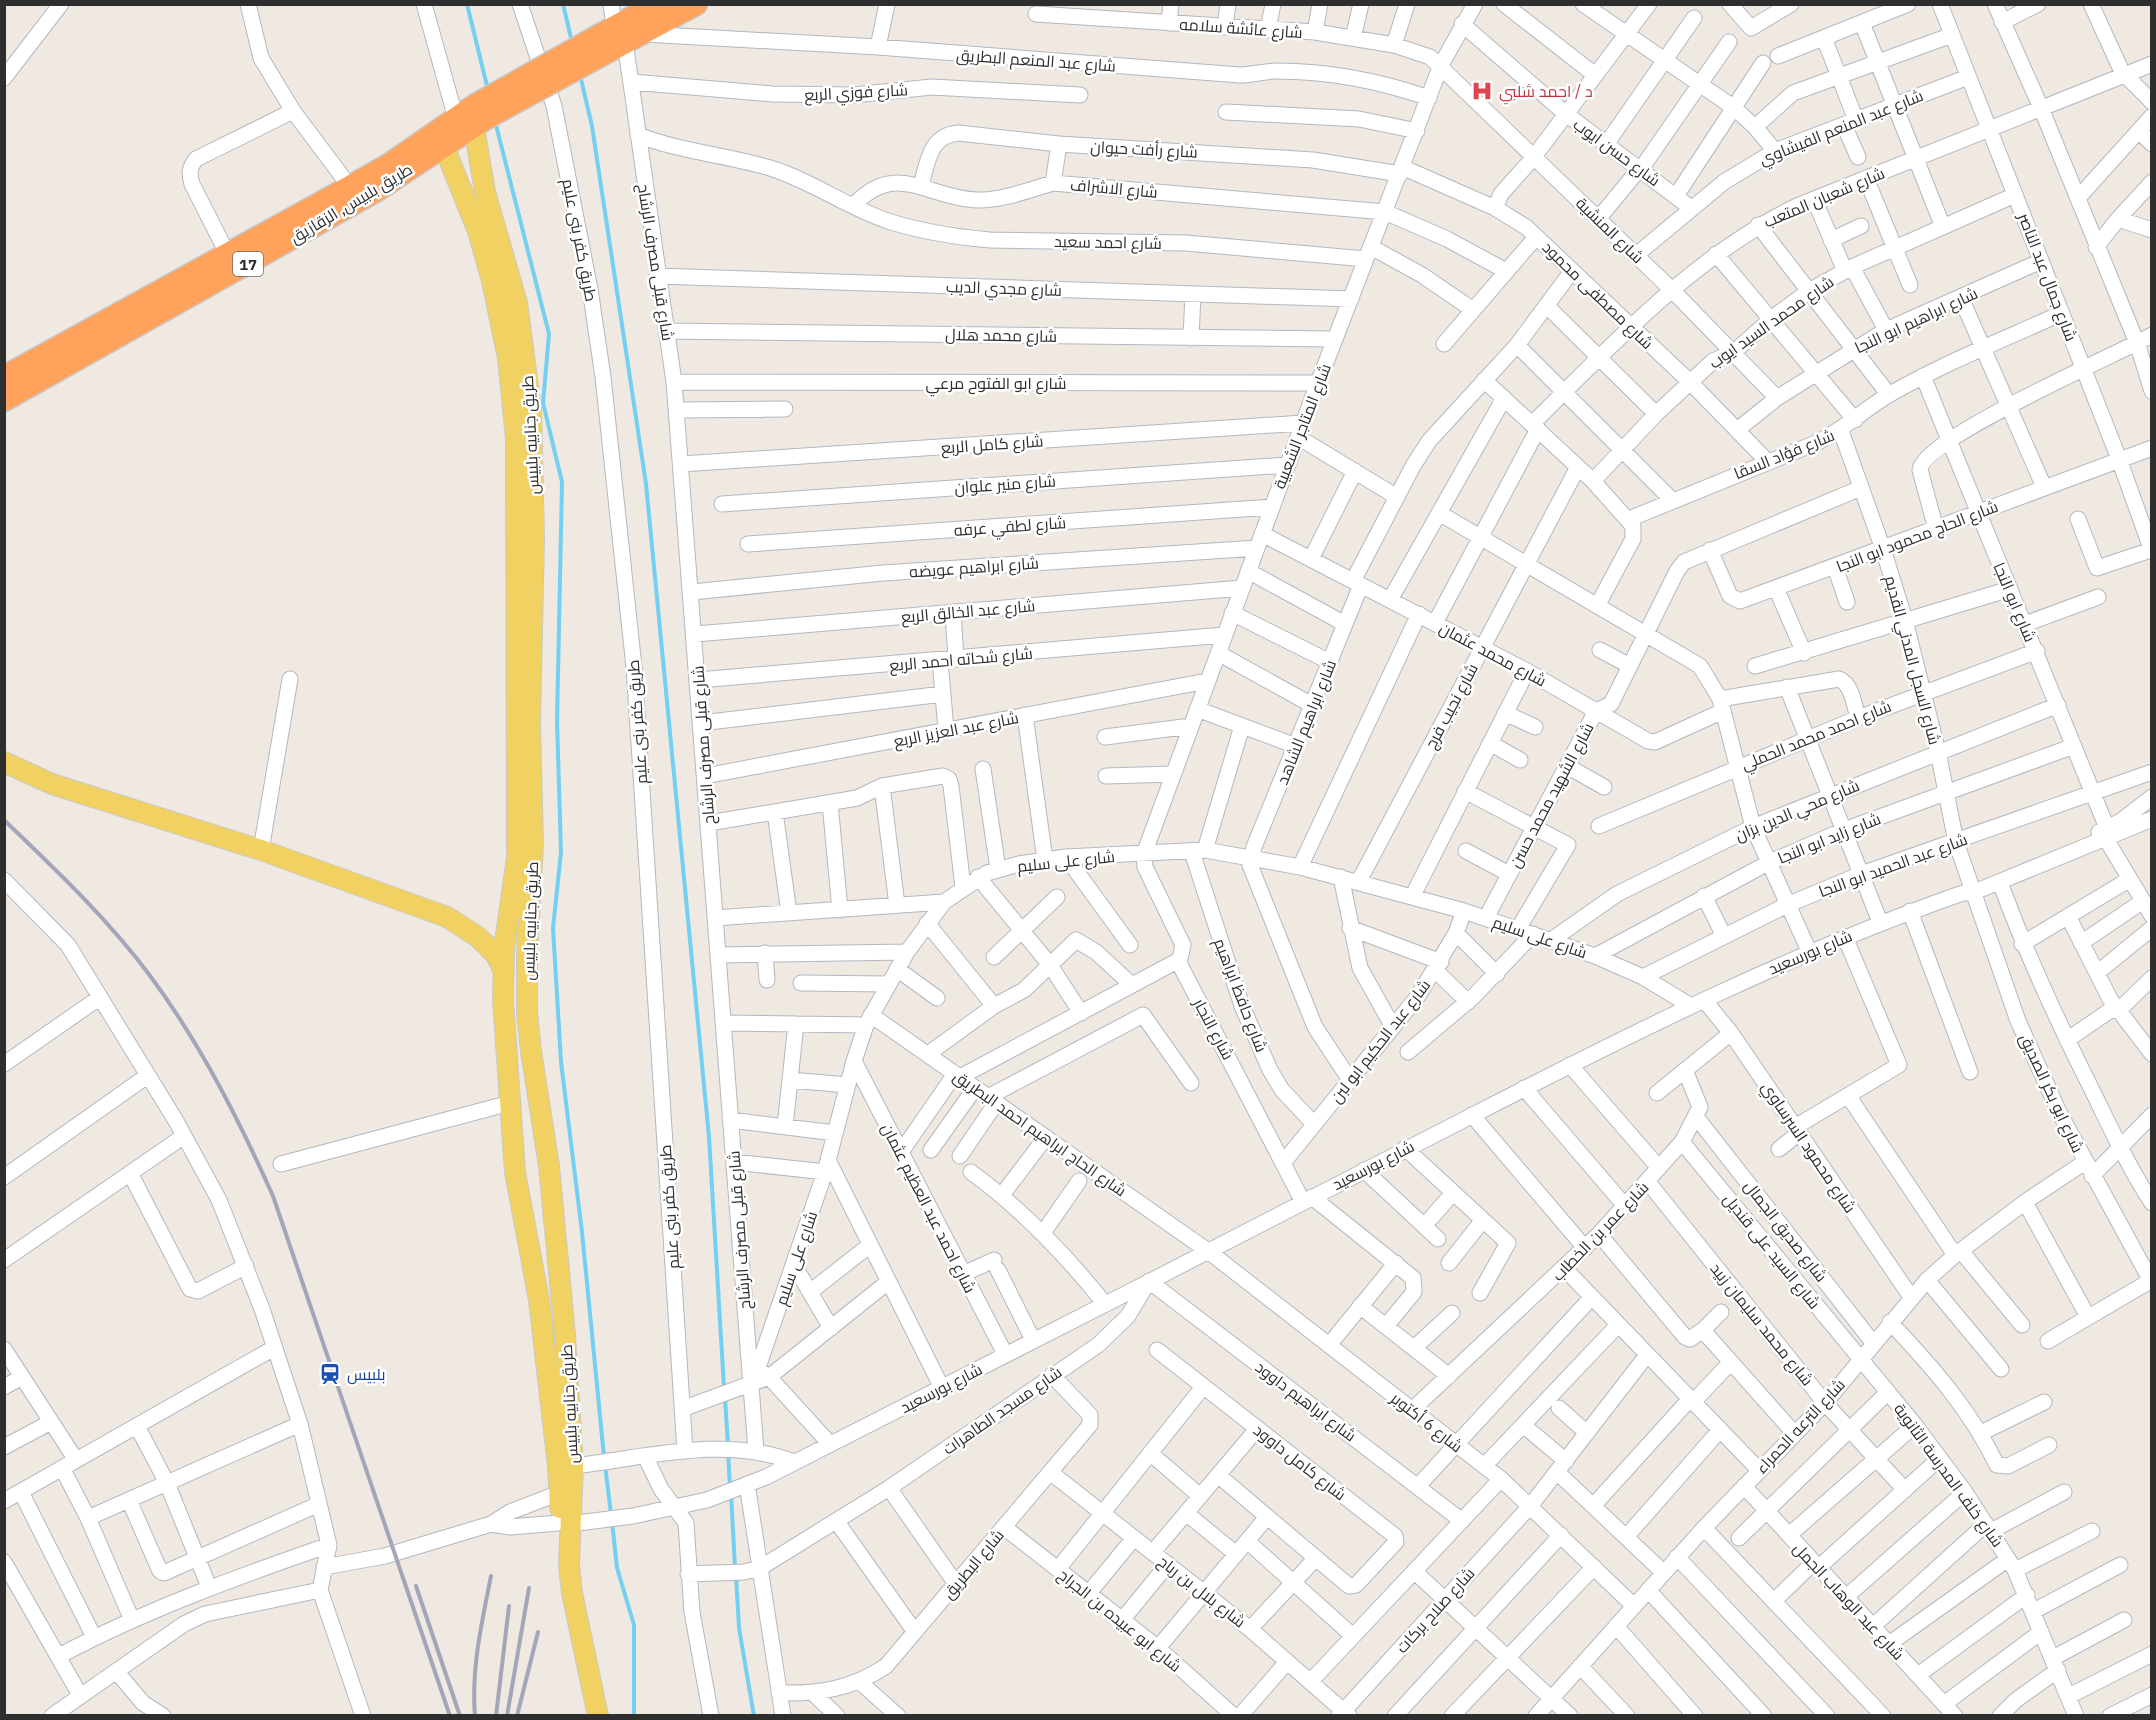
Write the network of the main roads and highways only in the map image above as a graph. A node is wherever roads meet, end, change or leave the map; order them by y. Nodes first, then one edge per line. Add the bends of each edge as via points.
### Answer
1 (657, 4) edge
2 (696, 4) edge
3 (616, 32) edge
4 (473, 118) junction
5 (444, 147) junction
6 (4, 377) edge
7 (4, 400) edge
8 (526, 538) junction
9 (4, 762) edge
10 (504, 949) junction
11 (527, 953) junction
12 (503, 969) junction
13 (549, 1166) junction
14 (515, 1172) junction
15 (572, 1523) junction
16 (587, 1716) edge
17 (598, 1716) edge

1 - 3 highway, طريق بلبيس, الزقازيق / 17
2 - 3 highway, طريق بلبيس, الزقازيق / 17
3 - 4 highway, طريق بلبيس, الزقازيق / 17, bridge
4 - 5 highway, طريق بلبيس, الزقازيق / 17
4 - 6 highway, طريق بلبيس, الزقازيق / 17
4 - 8 main road, طريق جنابيه بلبيس via 485,192 510,276 526,357 532,436
5 - 7 highway, طريق بلبيس, الزقازيق / 17 via 377,190
5 - 8 main road, طريق جنابيه بلبيس via 478,231 504,332
8 - 10 main road, طريق جنابيه بلبيس via 517,858
8 - 11 main road, طريق جنابيه بلبيس via 533,844
9 - 12 main road, طريق جنابيه بلبيس via 52,784 261,850 447,917 478,937 496,955
10 - 11 main road via 514,947
10 - 12 main road, طريق جنابيه بلبيس
11 - 13 main road, طريق جنابيه بلبيس via 528,1032
12 - 14 main road, طريق جنابيه بلبيس
13 - 14 main road
13 - 15 main road, طريق جنابيه بلبيس via 579,1465
14 - 15 main road, طريق جنابيه بلبيس via 539,1300 559,1493
15 - 16 main road, طريق جنابيه بلبيس via 558,1571
15 - 17 main road, طريق جنابيه بلبيس via 568,1551 572,1593

